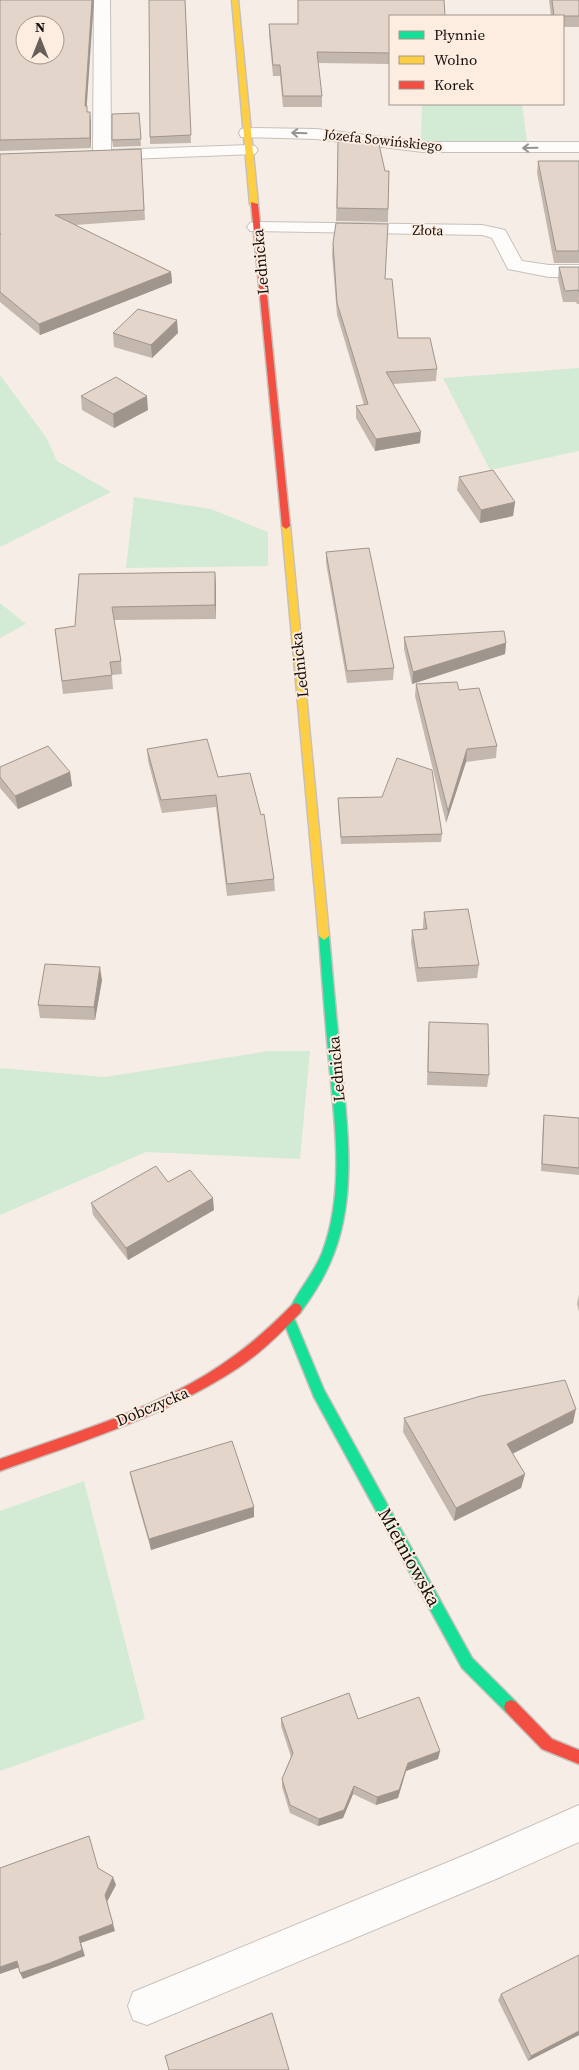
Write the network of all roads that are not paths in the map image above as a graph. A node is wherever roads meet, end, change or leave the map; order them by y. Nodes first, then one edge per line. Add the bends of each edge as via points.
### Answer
1 (102, 0) edge
2 (235, 0) edge
3 (248, 142) junction
4 (579, 147) edge
5 (83, 155) edge
6 (102, 155) junction
7 (256, 227) junction
8 (579, 271) edge
9 (288, 1318) junction
10 (0, 1465) edge
11 (579, 1757) edge
12 (579, 1823) edge
13 (147, 2006) dead end

1 - 6 street
2 - 3 main road, Lednicka
4 -> 3 street, Józefa Sowińskiego via 423,147 316,134
3 - 6 street, Józefa Sowińskiego
3 - 7 main road, Lednicka
5 - 6 street, Józefa Sowińskiego
7 - 8 street, Złota via 482,230 499,234 515,265 549,271
7 - 9 main road, Lednicka via 344,1159 341,1204 325,1262 310,1293
9 - 10 main road, Dobczycka via 238,1362 200,1384 160,1404
9 - 11 main road, Mietniowska via 319,1393 467,1662 547,1744
12 - 13 street

